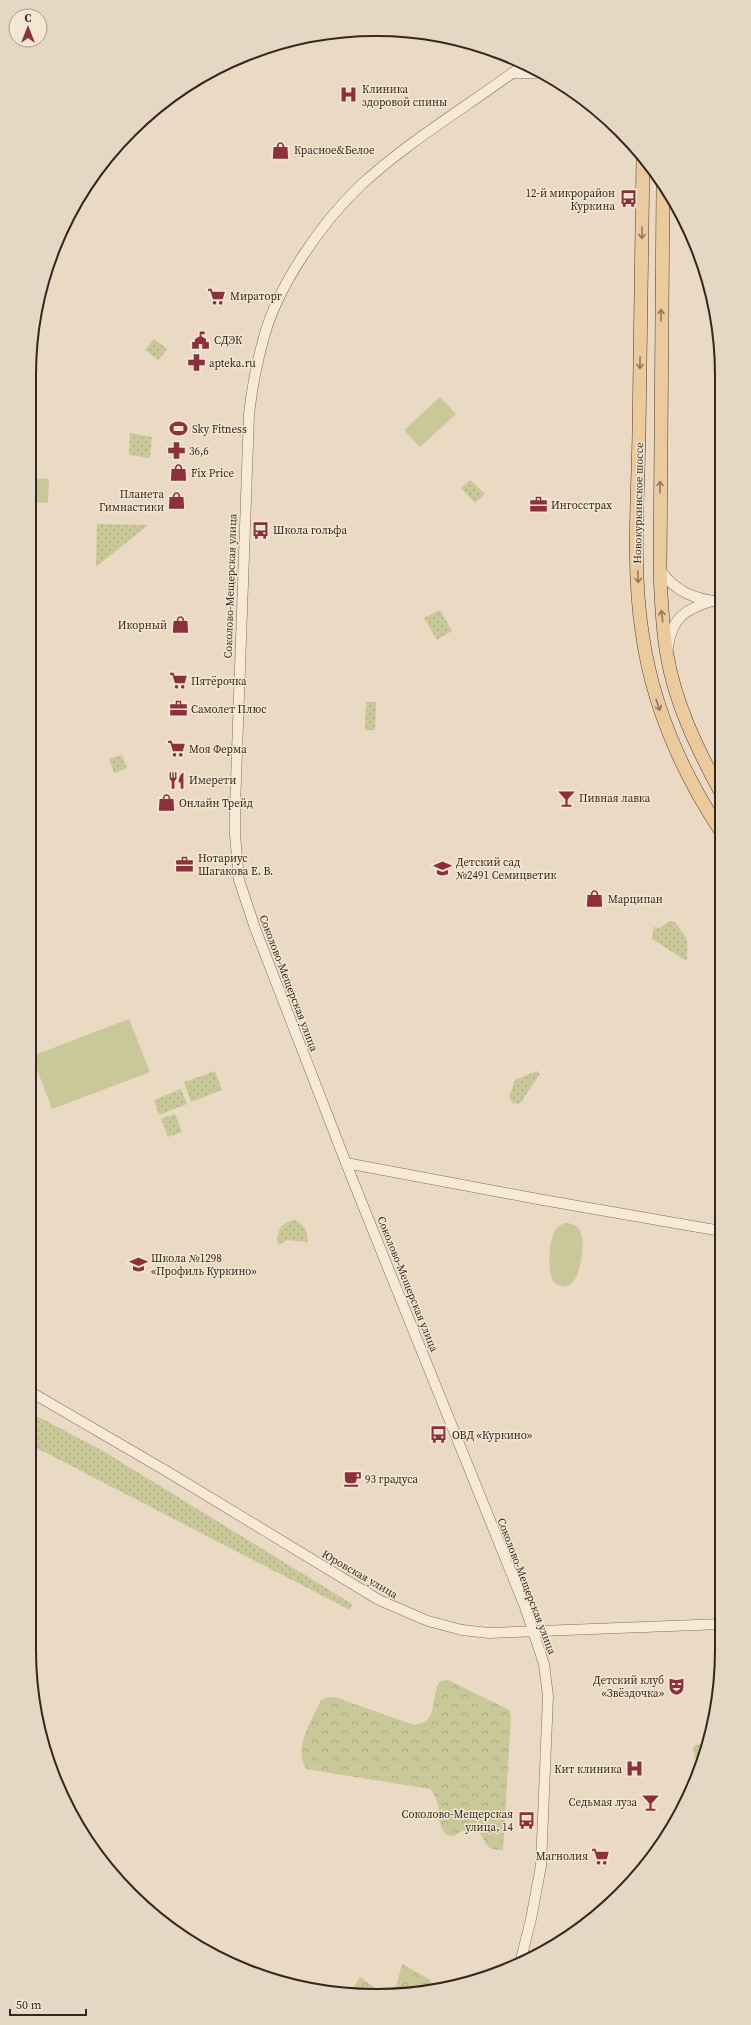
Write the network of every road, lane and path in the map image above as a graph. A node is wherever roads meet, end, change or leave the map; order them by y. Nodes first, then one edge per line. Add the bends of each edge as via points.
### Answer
1 (519, 68) edge
2 (512, 73) junction
3 (530, 73) edge
4 (643, 166) edge
5 (662, 193) edge
6 (660, 570) junction
7 (715, 601) edge
8 (715, 601) edge
9 (667, 655) junction
10 (715, 781) edge
11 (715, 822) edge
12 (346, 1163) junction
13 (715, 1230) edge
14 (36, 1395) edge
15 (715, 1624) edge
16 (534, 1632) junction
17 (522, 1956) edge

1 - 2 street, Соколово-Мещерская улица
2 - 3 street
2 - 12 street, Соколово-Мещерская улица via 417,141 362,185 333,214 303,257 273,312 264,336 253,384 246,473 235,808 237,864 242,892 259,940
4 -> 11 main road, Новокуркинское шоссе via 637,520 641,630 656,700 670,738 700,799
6 -> 5 main road, Новокуркинское шоссе
6 - 7 street via 678,589 698,599
9 -> 6 main road, Новокуркинское шоссе via 661,610
8 - 9 street via 698,606 680,616 669,637
9 - 10 main road, Новокуркинское шоссе via 688,728
12 - 13 street
12 - 16 street, Соколово-Мещерская улица
14 - 16 street, Юровская улица via 379,1600 428,1621 462,1630 489,1633
15 - 16 street, Юровская улица
16 - 17 street, Соколово-Мещерская улица via 546,1677 547,1753 541,1866

